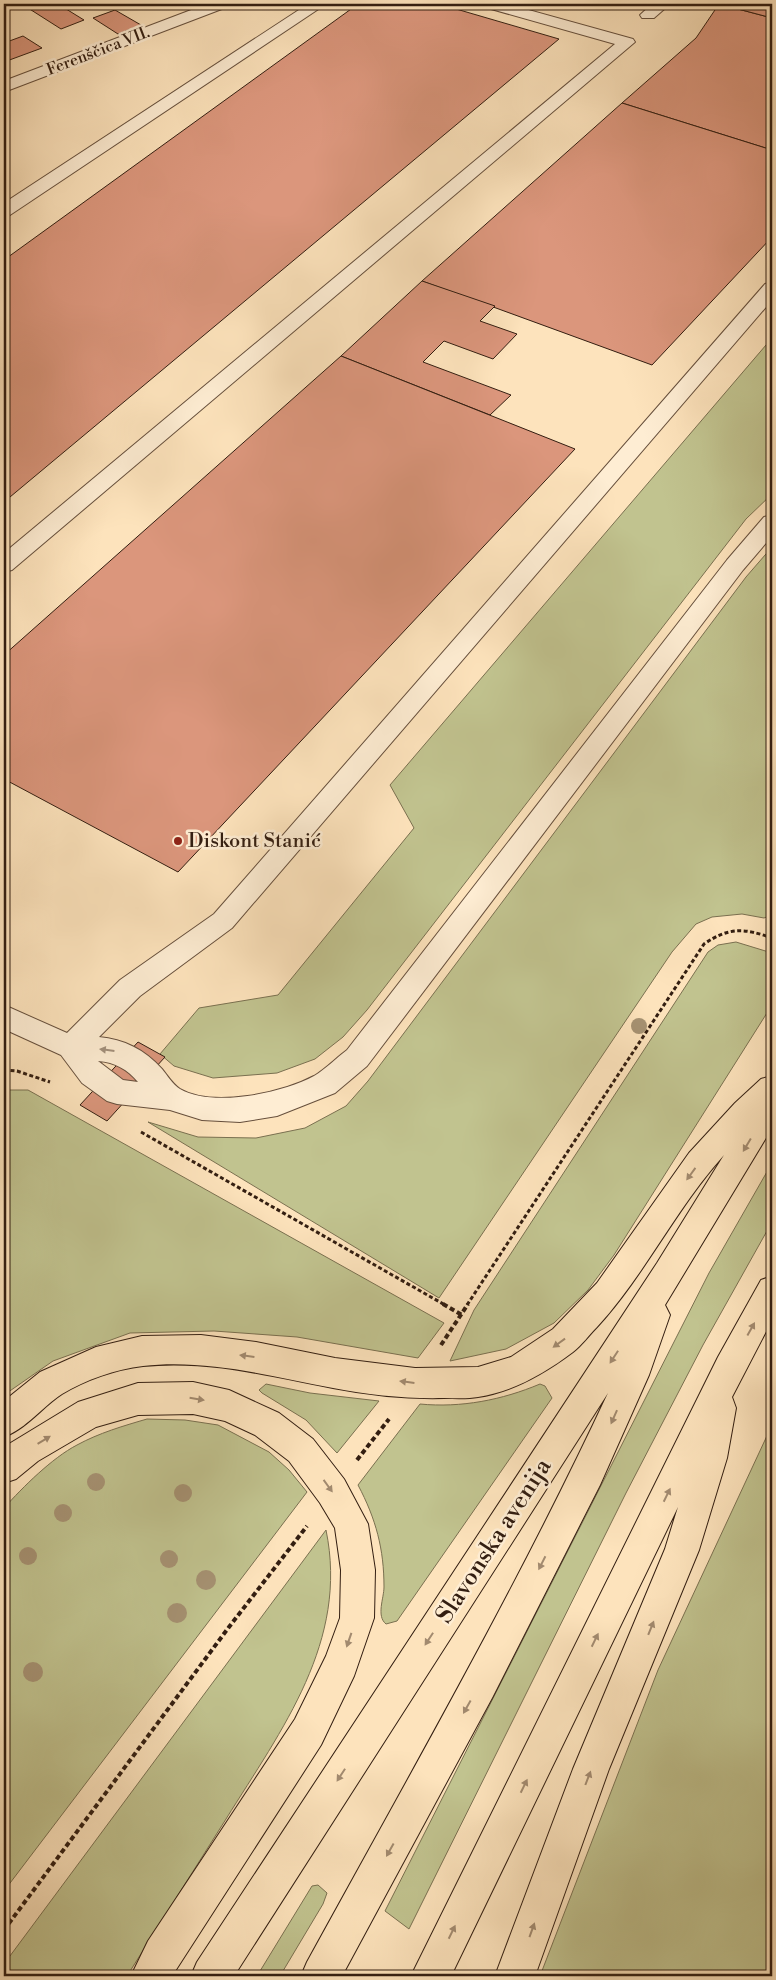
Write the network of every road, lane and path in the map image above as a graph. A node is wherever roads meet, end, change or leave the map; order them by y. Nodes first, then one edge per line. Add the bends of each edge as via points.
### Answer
1 (220, 4) edge
2 (318, 4) edge
3 (490, 4) edge
4 (662, 4) edge
5 (648, 15) dead end
6 (4, 87) edge
7 (4, 211) edge
8 (772, 288) edge
9 (772, 522) edge
10 (4, 565) edge
11 (772, 937) edge
12 (4, 1018) edge
13 (71, 1047) junction
14 (4, 1070) edge
15 (57, 1085) dead end
16 (772, 1087) edge
17 (772, 1103) edge
18 (137, 1129) dead end
19 (668, 1273) junction
20 (772, 1290) edge
21 (462, 1315) junction
22 (440, 1347) dead end
23 (729, 1368) junction
24 (392, 1416) dead end
25 (4, 1421) edge
26 (4, 1467) edge
27 (352, 1467) dead end
28 (311, 1520) dead end
29 (4, 1930) edge
30 (151, 1976) edge
31 (211, 1976) edge
32 (321, 1976) edge
33 (431, 1976) edge
34 (515, 1976) edge

1 - 6 street, Ferenščica VII.
2 - 7 street
3 - 10 street via 626,42
4 - 5 street
8 - 13 street via 223,921 130,988
9 - 13 street via 735,565 357,1058 325,1084 277,1104 240,1110 202,1108 170,1098 117,1092 92,1074
11 - 21 path via 746,930 718,933 704,944
12 - 13 street
14 - 15 path via 17,1071
16 -> 25 main road via 699,1162 608,1293 564,1340 519,1370 478,1382 415,1383 201,1350 142,1351 96,1362 51,1383
17 -> 19 main road, Slavonska avenija
18 - 21 path
19 -> 31 main road, Slavonska avenija
19 -> 32 main road via 632,1375 588,1473 479,1685
23 -> 20 main road
21 - 22 path
33 -> 23 main road
34 -> 23 main road via 591,1769 682,1550 710,1458
24 - 27 path
26 -> 30 main road via 26,1450 89,1413 138,1399 193,1398 229,1406 267,1424 301,1450 332,1491 351,1524 358,1570 357,1618 341,1663 308,1732
28 - 29 path

